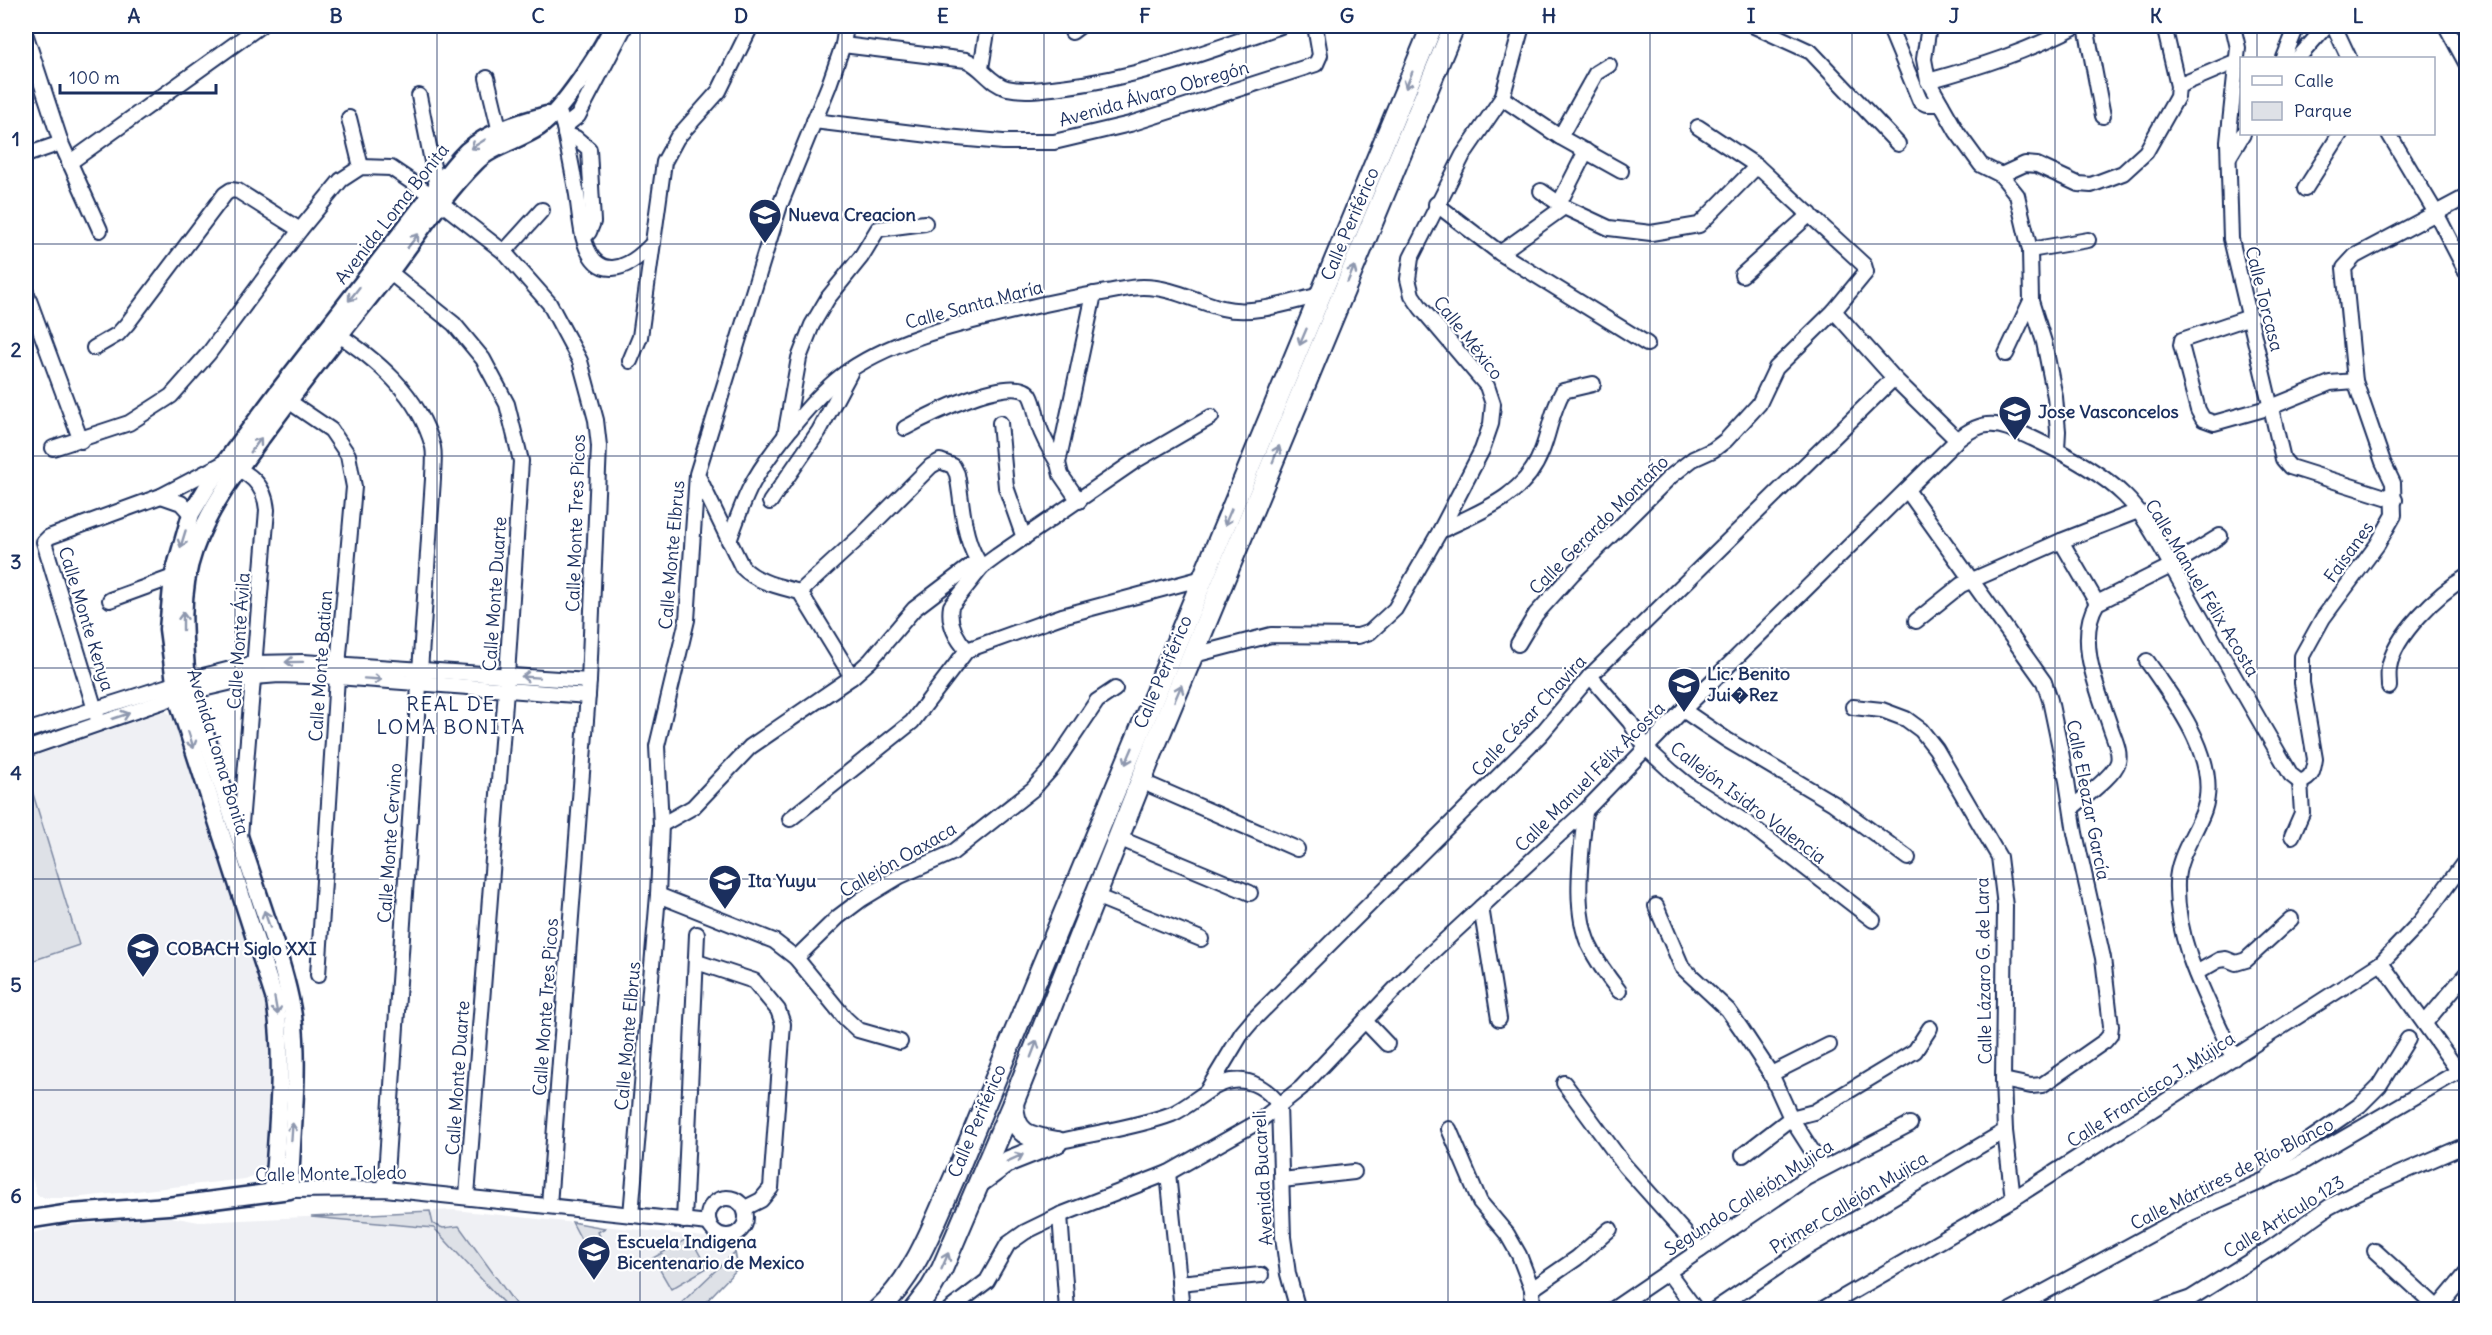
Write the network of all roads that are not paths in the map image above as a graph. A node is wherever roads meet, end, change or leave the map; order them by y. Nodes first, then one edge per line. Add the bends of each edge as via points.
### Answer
1 (260, 26) edge
2 (613, 26) edge
3 (626, 26) edge
4 (751, 26) edge
5 (846, 26) edge
6 (988, 26) edge
7 (1281, 26) edge
8 (1315, 26) edge
9 (1431, 26) edge
10 (1454, 26) edge
11 (1522, 26) edge
12 (1754, 26) edge
13 (1889, 26) edge
14 (1929, 26) edge
15 (2076, 26) edge
16 (2086, 26) edge
17 (2164, 26) edge
18 (2233, 26) edge
19 (2297, 26) edge
20 (2326, 26) edge
21 (2334, 26) edge
22 (2446, 26) edge
23 (27, 44) edge
24 (843, 45) junction
25 (2284, 57) edge
26 (2299, 57) edge
27 (2349, 57) edge
28 (2237, 61) junction
29 (2466, 63) edge
30 (1609, 65) dead end
31 (981, 68) junction
32 (487, 78) dead end
33 (1928, 81) junction
34 (2178, 86) junction
35 (419, 96) dead end
36 (1502, 98) junction
37 (1941, 104) junction
38 (555, 112) junction
39 (2103, 116) dead end
40 (349, 117) dead end
41 (814, 121) junction
42 (1698, 127) dead end
43 (564, 131) junction
44 (500, 132) junction
45 (2241, 135) edge
46 (2339, 135) edge
47 (2390, 135) edge
48 (1560, 137) junction
49 (61, 143) junction
50 (1898, 144) dead end
51 (1586, 151) junction
52 (26, 155) edge
53 (2229, 157) junction
54 (69, 163) junction
55 (1758, 166) junction
56 (361, 167) junction
57 (1621, 171) dead end
58 (2001, 175) junction
59 (2305, 189) dead end
60 (1541, 191) dead end
61 (436, 195) junction
62 (1436, 204) junction
63 (2463, 204) edge
64 (1561, 205) junction
65 (542, 210) dead end
66 (2436, 213) junction
67 (1810, 214) junction
68 (926, 223) dead end
69 (100, 230) dead end
70 (300, 231) junction
71 (584, 237) junction
72 (2088, 240) dead end
73 (653, 243) junction
74 (2030, 250) junction
75 (504, 252) junction
76 (1500, 253) junction
77 (384, 267) junction
78 (2466, 271) edge
79 (1742, 275) dead end
80 (26, 292) edge
81 (1094, 294) junction
82 (1320, 295) junction
83 (2031, 301) junction
84 (1834, 311) junction
85 (2250, 318) junction
86 (333, 331) junction
87 (1647, 344) dead end
88 (94, 348) dead end
89 (2006, 354) dead end
90 (630, 361) dead end
91 (851, 371) junction
92 (1894, 378) junction
93 (2355, 381) junction
94 (1593, 384) dead end
95 (283, 397) junction
96 (2271, 407) junction
97 (1211, 417) dead end
98 (1000, 423) dead end
99 (905, 428) dead end
100 (785, 437) junction
101 (1957, 440) junction
102 (81, 441) junction
103 (52, 448) dead end
104 (2056, 449) junction
105 (1058, 463) junction
106 (232, 465) junction
107 (697, 474) junction
108 (1907, 490) junction
109 (161, 496) junction
110 (2395, 500) junction
111 (1079, 501) junction
112 (770, 502) dead end
113 (2138, 511) junction
114 (191, 514) junction
115 (1440, 531) junction
116 (2220, 536) dead end
117 (1024, 538) junction
118 (729, 541) junction
119 (2061, 541) junction
120 (980, 564) junction
121 (2171, 566) junction
122 (173, 577) junction
123 (2466, 577) edge
124 (1203, 578) junction
125 (1971, 581) junction
126 (800, 592) junction
127 (110, 600) dead end
128 (2097, 603) junction
129 (1916, 621) dead end
130 (1518, 644) dead end
131 (967, 650) junction
132 (1194, 655) junction
133 (2147, 662) dead end
134 (255, 670) junction
135 (338, 671) junction
136 (420, 676) junction
137 (1590, 676) junction
138 (852, 677) junction
139 (507, 683) junction
140 (2389, 687) dead end
141 (182, 688) junction
142 (588, 688) junction
143 (1115, 689) dead end
144 (1853, 707) dead end
145 (95, 708) junction
146 (1683, 710) junction
147 (99, 723) junction
148 (26, 731) edge
149 (1156, 743) junction
150 (1646, 748) junction
151 (26, 749) edge
152 (2300, 782) junction
153 (1152, 786) junction
154 (2073, 807) junction
155 (1585, 811) junction
156 (790, 819) dead end
157 (661, 825) junction
158 (2292, 836) dead end
159 (240, 842) junction
160 (1128, 842) junction
161 (1297, 849) dead end
162 (1908, 858) dead end
163 (2466, 860) edge
164 (1250, 893) dead end
165 (658, 895) junction
166 (1105, 900) junction
167 (1656, 906) dead end
168 (1481, 907) junction
169 (2291, 919) dead end
170 (1873, 920) dead end
171 (697, 934) dead end
172 (1202, 939) dead end
173 (796, 958) junction
174 (697, 962) junction
175 (2381, 963) junction
176 (1066, 966) junction
177 (2196, 973) junction
178 (2466, 974) edge
179 (318, 975) dead end
180 (1619, 991) dead end
181 (1499, 1019) dead end
182 (1365, 1021) junction
183 (2425, 1023) junction
184 (1930, 1028) dead end
185 (2408, 1039) dead end
186 (900, 1042) dead end
187 (1387, 1044) dead end
188 (1829, 1045) dead end
189 (2234, 1058) junction
190 (2463, 1070) edge
191 (1771, 1074) junction
192 (2003, 1080) junction
193 (1564, 1083) dead end
194 (1208, 1091) junction
195 (1013, 1103) junction
196 (1279, 1105) junction
197 (1791, 1118) junction
198 (1910, 1124) dead end
199 (1449, 1129) dead end
200 (2006, 1131) junction
201 (1057, 1142) junction
202 (2466, 1145) edge
203 (1743, 1155) dead end
204 (1823, 1168) junction
205 (1354, 1172) dead end
206 (1168, 1173) junction
207 (1282, 1180) junction
208 (2265, 1180) junction
209 (978, 1184) junction
210 (385, 1189) junction
211 (281, 1190) junction
212 (467, 1196) junction
213 (2013, 1199) junction
214 (549, 1206) junction
215 (745, 1208) junction
216 (631, 1215) junction
217 (1060, 1215) junction
218 (26, 1216) edge
219 (684, 1221) junction
220 (709, 1223) junction
221 (1610, 1228) dead end
222 (1700, 1250) junction
223 (2375, 1251) dead end
224 (1668, 1272) junction
225 (2466, 1274) edge
226 (1261, 1275) dead end
227 (1179, 1283) junction
228 (1532, 1289) junction
229 (2438, 1309) edge
230 (878, 1310) edge
231 (914, 1310) edge
232 (949, 1310) edge
233 (1067, 1310) edge
234 (1182, 1310) edge
235 (1298, 1310) edge
236 (1533, 1310) edge
237 (1612, 1310) edge
238 (1696, 1310) edge
239 (1714, 1310) edge
240 (1821, 1310) edge
241 (2011, 1310) edge
242 (2157, 1310) edge

1 - 54 street
2 - 38 main road
3 - 43 street via 578,116
4 - 73 street via 719,91 668,153
5 - 24 street, Calle Monte Elbrus
6 - 31 street
7 - 31 street via 1139,73 1072,86 1007,88
8 - 41 street, Avenida Álvaro Obregón via 1320,59 1316,64 1130,124 1054,142 946,138
9 -> 82 highway, Calle Periférico
132 -> 10 highway, Calle Periférico
11 - 36 street, Calle México
12 - 50 street via 1811,52
13 - 37 street via 1920,101
14 - 33 street via 1924,59
15 - 33 street via 1988,64
16 - 39 street
17 - 34 street
18 - 28 street, Calle Torcasa
19 - 25 street
20 - 26 street
21 - 27 street
22 - 29 street
23 - 49 street
24 - 31 street via 966,60
24 - 41 street, Calle Monte Elbrus
28 - 34 street
28 - 53 street, Calle Torcasa
30 - 48 street via 1596,73
32 - 44 street
33 - 37 street
34 - 58 street via 2177,97 2146,152 2123,173 2091,185 2078,184 2037,165 2025,164
35 - 61 street
36 - 48 street
36 - 62 street, Calle México
37 - 58 street via 1981,165
38 - 43 street
38 - 44 main road, Avenida Loma Bonita
38 - 61 main road, Avenida Loma Bonita via 536,129 477,161
40 - 56 street
41 - 107 street, Calle Monte Elbrus via 780,205
42 - 55 street
43 - 71 street
43 - 71 street via 584,143 591,156 593,222
44 -> 61 main road, Avenida Loma Bonita via 468,150
45 - 53 street
46 - 59 street
47 - 66 street
48 - 51 street
49 - 52 street
49 - 54 street
51 - 57 street
51 - 64 street
53 - 85 street, Calle Torcasa via 2231,239
54 - 69 street
55 - 64 street via 1699,225 1638,233 1609,228
55 - 67 street
56 - 61 street, Calle Monte Tres Picos via 391,168
56 - 70 street via 341,180
58 - 74 street via 2017,195
60 - 64 street
61 - 75 street, Calle Monte Tres Picos
61 - 77 main road, Avenida Loma Bonita
62 - 76 street
62 - 115 street, Calle México via 1411,258 1408,279 1412,295 1487,386 1493,404 1482,450
63 - 66 street
64 - 76 street
65 - 75 street
66 - 78 street
66 - 93 street, Faisanes via 2348,262 2344,268
67 - 79 street
67 - 84 street, Calle Gerardo Montaño via 1866,272
68 - 100 street via 878,229 819,310 799,358
70 - 88 street via 231,190 127,324
70 - 102 street via 209,353 171,396 129,423
71 - 73 street via 595,261 610,268 630,264
72 - 74 street
73 - 90 street via 640,337
74 - 83 street
75 - 142 street, Calle Monte Tres Picos via 549,303 567,333 580,361 596,420 599,446
76 - 87 street
77 - 86 main road, Avenida Loma Bonita
77 - 139 street, Calle Monte Duarte via 470,341 496,381 513,423 521,461
80 - 102 street
81 - 82 street, Calle Santa María via 1155,287 1237,310
81 - 91 street, Calle Santa María via 935,332 906,342
81 - 105 street
82 -> 124 highway, Calle Periférico
83 - 89 street
83 - 104 street via 2055,397
84 - 92 street
84 - 130 street, Calle Gerardo Montaño via 1776,368 1759,404 1726,440 1680,468 1654,493 1536,614
85 - 96 street, Calle Torcasa
85 - 96 street via 2187,337 2181,345 2203,419 2214,423
86 - 95 main road, Avenida Loma Bonita
86 - 136 street, Calle Monte Cervino via 402,386 423,421 433,448
91 - 100 street, Calle Santa María via 822,394
91 - 112 street via 819,431
92 - 101 street
92 - 137 street, Calle César Chavira
93 - 96 street via 2330,383
93 - 110 street, Faisanes via 2393,483
94 - 115 street via 1563,391 1554,407 1541,454 1509,496
95 - 106 main road, Avenida Loma Bonita
95 - 135 street, Calle Monte Batian via 331,430 348,455 354,487
96 - 110 street, Calle Torcasa via 2283,459 2290,467
97 - 111 street via 1158,446
98 - 117 street via 1006,487
99 - 105 street via 968,399 1008,389 1022,390 1030,395 1044,441
100 - 118 street, Calle Santa María via 749,489
101 - 104 street, Calle Manuel Félix Acosta via 1971,428 1996,424
101 - 108 street, Calle Manuel Félix Acosta
102 - 103 street
104 - 113 street, Calle Manuel Félix Acosta via 2109,483
105 - 111 street via 1061,475
106 - 109 street, Calle Monte Kenya
106 - 114 main road, Avenida Loma Bonita
106 - 134 street, Calle Monte Ávila via 260,485 267,510
141 -> 106 main road, Avenida Loma Bonita via 186,579 193,552
107 - 118 street
107 - 157 street, Calle Monte Elbrus via 687,620 657,746
108 - 125 street, Calle Eleazar García
108 - 146 street, Calle Manuel Félix Acosta
109 - 114 street via 181,502
109 - 145 street, Calle Monte Kenya via 44,542
110 - 152 street, Faisanes via 2388,528 2323,618 2302,656 2302,683 2315,759 2314,771
111 - 117 street
113 - 119 street
113 - 121 street, Calle Manuel Félix Acosta
114 -> 122 main road, Avenida Loma Bonita
115 - 132 street, Calle México via 1395,609 1370,632 1358,636 1271,635
116 - 121 street
117 - 120 street
118 - 126 street via 736,558 752,577
119 - 125 street
119 - 128 street
120 - 126 street via 966,532 957,474 953,466 940,461 931,465
120 - 131 street via 951,606 951,624
120 - 138 street via 914,609
121 - 128 street
121 - 152 street, Calle Manuel Félix Acosta via 2291,775
122 - 127 street
122 - 141 main road, Avenida Loma Bonita via 168,628
123 - 140 street via 2436,600 2405,635 2392,656
124 - 131 street via 1062,616
124 -> 230 highway, Calle Periférico via 956,1174 913,1265
125 - 129 street via 1952,591
125 - 154 street, Calle Eleazar García via 2044,682
126 - 138 street
128 - 154 street via 2087,630 2088,650 2118,762
131 - 156 street via 912,722
149 -> 132 highway, Calle Periférico
133 - 177 street via 2175,700 2204,757 2205,807 2176,879 2183,938
134 - 135 street via 279,675
134 - 141 street
134 - 159 street, Calle Monte Ávila
135 - 136 street
135 - 179 street, Calle Monte Batian
136 - 139 street
136 - 210 street, Calle Monte Cervino
137 - 150 street, Callejón Isidro Valencia via 1630,722
137 - 194 street, Calle César Chavira via 1541,734 1252,1020
138 - 157 street via 750,747 693,807
139 - 142 street
139 - 212 street, Calle Monte Duarte
141 - 145 street
147 -> 141 street
141 - 159 main road, Avenida Loma Bonita
141 -> 211 main road, Avenida Loma Bonita via 275,1000 280,1040
142 - 214 street, Calle Monte Tres Picos
143 - 173 street, Callejón Oaxaca via 1097,701 1052,768 1033,789 952,853 900,876 862,899
144 - 192 street, Calle Lázaro G. de Lara via 1906,718 1921,730 1999,857 2005,906
145 - 147 street, Calle Monte Kenya
145 - 148 street
146 - 150 street, Calle Manuel Félix Acosta
146 - 162 street via 1833,803
147 - 151 street
149 - 153 highway via 1159,761
149 - 176 highway, Calle Periférico
150 - 155 street, Calle Manuel Félix Acosta
150 - 170 street, Callejón Isidro Valencia via 1689,786 1750,825
152 - 158 street via 2302,813
153 - 160 highway
153 - 161 street
154 - 192 street, Calle Eleazar García via 2103,958 2110,1035 2042,1085
155 - 168 street, Calle Manuel Félix Acosta
155 - 180 street via 1580,899 1588,942 1600,967
157 - 165 street, Calle Monte Elbrus
211 -> 159 main road, Avenida Loma Bonita via 295,1080 293,1016 282,968
160 - 164 street
160 - 166 highway
163 - 175 street, Calle Francisco J. Mújica via 2421,921
165 - 173 street via 774,941
165 - 216 street, Calle Monte Elbrus
166 - 172 street
166 - 176 highway via 1083,952
167 - 191 street via 1682,967 1728,1010
168 - 181 street
168 - 182 street, Calle Manuel Félix Acosta
169 - 177 street via 2246,960 2219,960
171 - 174 street
173 - 186 street via 858,1030
174 - 215 street via 754,981 778,1010 783,1024 772,1180 767,1195
174 - 219 street
175 - 183 street
175 - 189 street, Calle Francisco J. Mújica
195 -> 176 highway, Calle Periférico
177 - 189 street
178 - 183 street
182 - 187 street
182 - 196 street, Calle Manuel Félix Acosta via 1315,1075
183 - 190 street
184 - 197 street via 1915,1051 1814,1112
185 - 208 street via 2379,1086 2360,1105 2286,1156
188 - 191 street
189 - 213 street, Calle Francisco J. Mújica
190 - 208 street, Calle Mártires de Río Blanco
191 - 197 street
192 - 200 street, Calle Lázaro G. de Lara
193 - 222 street via 1625,1167
194 - 196 street, Avenida Bucareli via 1230,1081 1254,1083
194 - 201 street, Avenida Bucareli via 1195,1102 1157,1120
195 - 201 highway via 1014,1121 1023,1133
195 - 209 highway, Calle Periférico
196 - 206 street, Calle Manuel Félix Acosta via 1258,1122
196 - 207 street, Avenida Bucareli
197 - 203 street
197 - 204 street
198 - 204 street, Segundo Callejón Mujica
199 - 228 street via 1480,1202 1507,1234
200 - 213 street, Calle Lázaro G. de Lara
200 - 239 street, Primer Callejón Mujica via 1803,1250
209 -> 201 highway via 1000,1165
202 - 242 street, Calle Artículo 123 via 2357,1192 2191,1298
204 - 222 street, Segundo Callejón Mujica
205 - 207 street
206 - 217 street, Calle Manuel Félix Acosta
206 - 227 street
207 - 235 street, Avenida Bucareli via 1286,1257
208 - 241 street, Calle Mártires de Río Blanco via 2190,1213
231 -> 209 highway, Calle Periférico via 937,1279
210 - 211 street, Calle Monte Toledo
210 - 212 street, Calle Monte Toledo
211 - 218 main road, Calle Monte Toledo via 168,1206
212 - 214 street, Calle Monte Toledo
213 - 240 street, Calle Francisco J. Mújica
214 - 216 street, Calle Monte Toledo
215 - 220 street via 736,1199 723,1197 712,1204
215 - 220 street via 747,1221 735,1235 722,1236
216 - 219 street, Calle Monte Toledo
217 - 232 street, Calle Manuel Félix Acosta via 1008,1244 987,1281
217 - 233 street
219 - 220 street, Calle Monte Toledo
221 - 228 street
222 - 224 street, Segundo Callejón Mujica
223 - 229 street
224 - 237 street, Segundo Callejón Mujica
224 - 238 street
225 - 229 street
226 - 227 street
227 - 234 street
228 - 236 street

